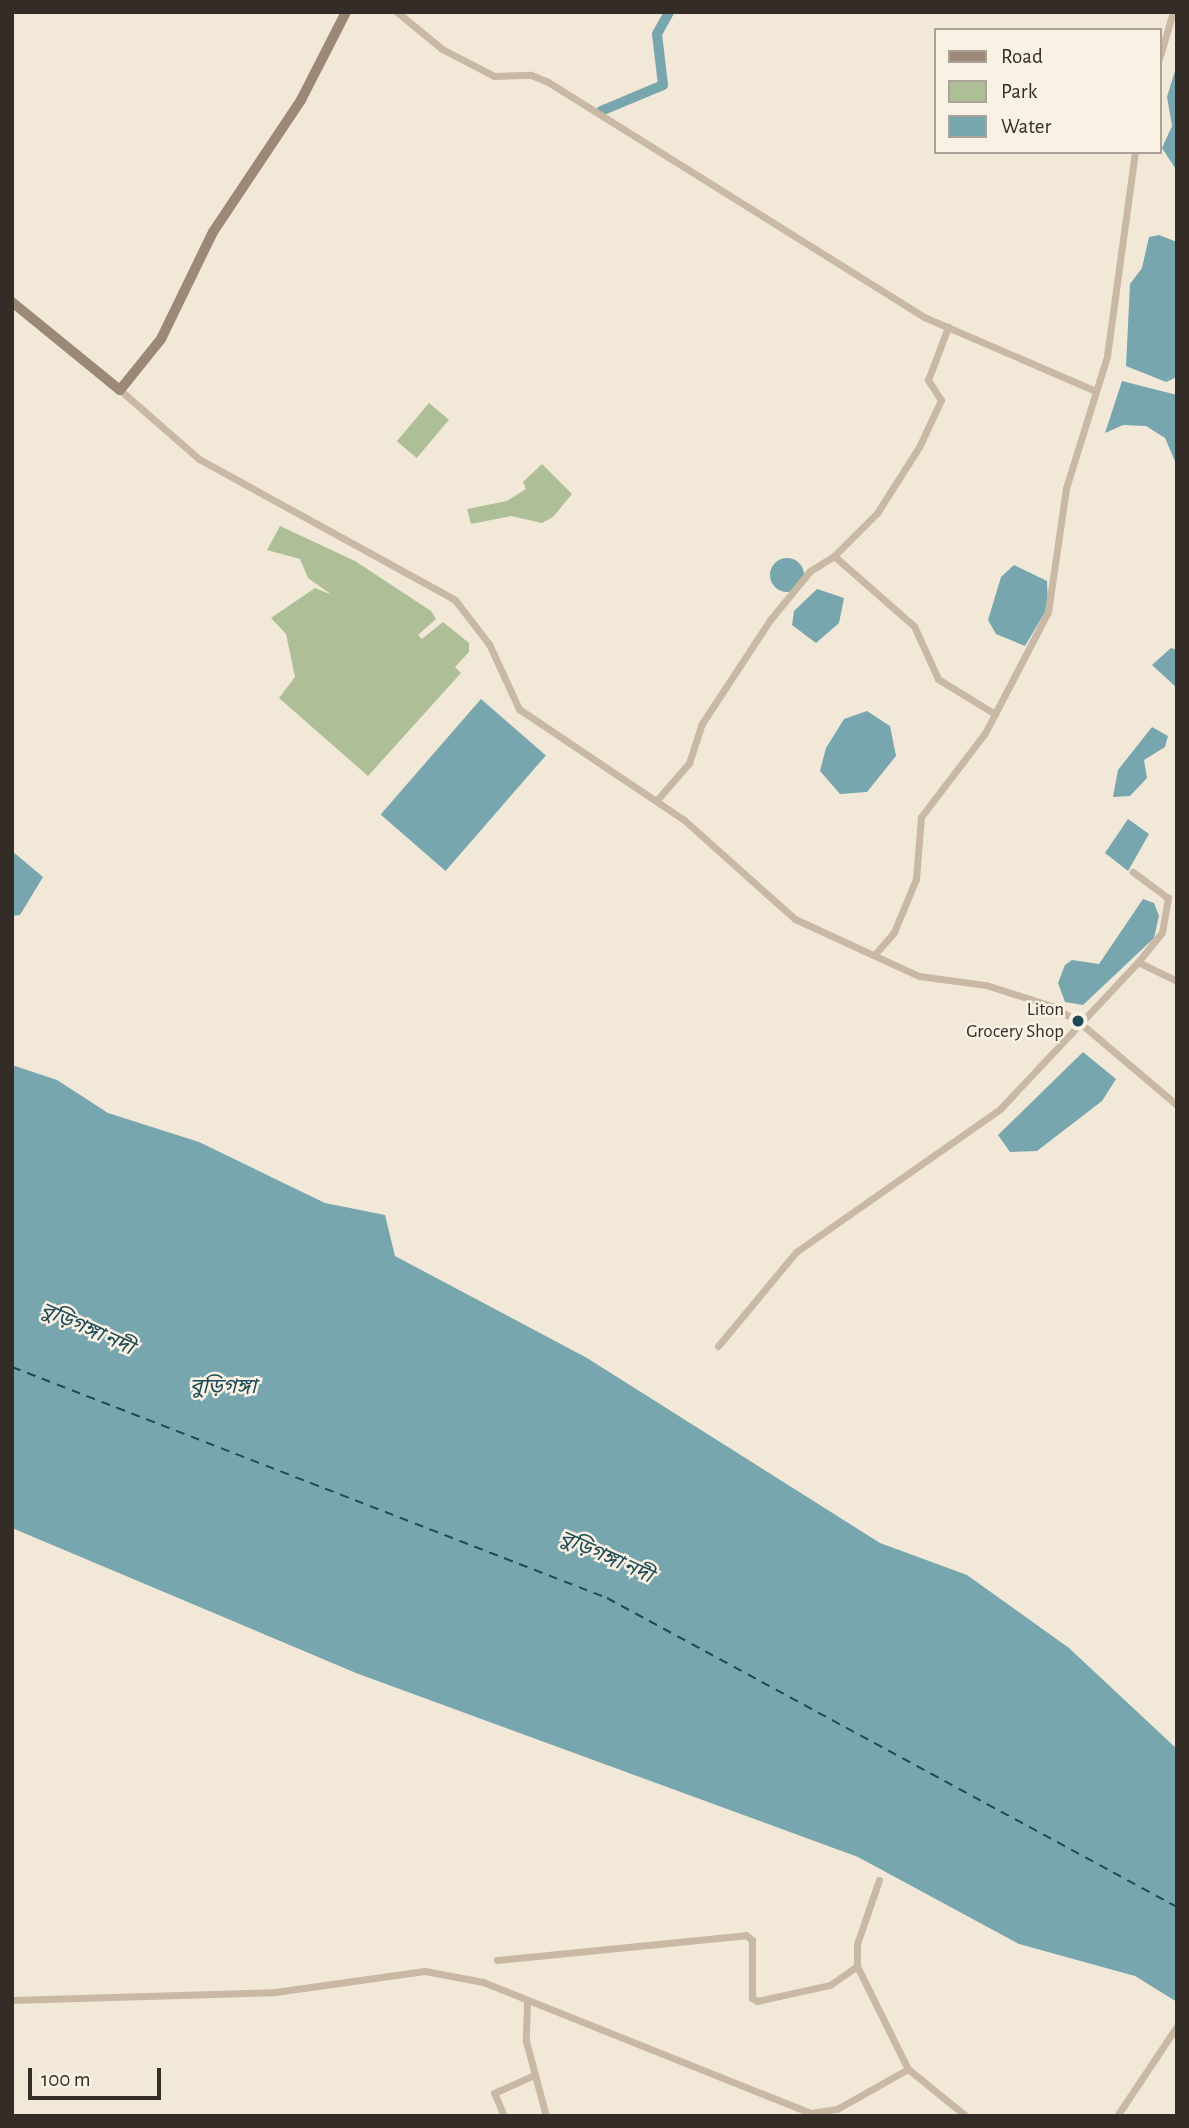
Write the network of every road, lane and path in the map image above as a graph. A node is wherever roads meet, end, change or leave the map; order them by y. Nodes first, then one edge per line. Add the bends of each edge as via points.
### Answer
1 (346, 12) edge
2 (397, 12) edge
3 (1174, 12) edge
4 (1161, 53) edge
5 (1135, 154) edge
6 (12, 302) edge
7 (948, 327) junction
8 (120, 390) junction
9 (1096, 391) junction
10 (834, 556) junction
11 (995, 714) junction
12 (657, 800) junction
13 (1133, 872) dead end
14 (876, 953) junction
15 (1138, 962) junction
16 (1177, 981) edge
17 (1079, 1022) junction
18 (1177, 1104) edge
19 (718, 1346) dead end
20 (878, 1880) dead end
21 (498, 1960) dead end
22 (857, 1966) junction
23 (12, 2000) edge
24 (527, 2004) junction
25 (1177, 2026) edge
26 (908, 2068) junction
27 (532, 2076) junction
28 (837, 2109) junction
29 (504, 2116) edge
30 (546, 2116) edge
31 (830, 2116) edge
32 (966, 2116) edge
33 (1117, 2116) edge

1 - 8 street via 301,100 218,224 161,339
2 - 7 street via 442,49 494,76 531,75 780,232
3 - 4 street
5 - 9 street via 1115,313
6 - 8 street
7 - 9 street
7 - 10 street via 928,380 941,400 919,447 877,513
8 - 12 street via 199,459 440,589 489,644 519,709 564,744
9 - 11 street via 1066,488 1048,612
10 - 11 street via 914,626 939,679
10 - 12 street via 810,571 770,620 701,725 689,763
11 - 14 street via 955,778 921,817 916,879 894,932
12 - 14 street via 795,919
13 - 15 street via 1168,898 1162,932
14 - 17 street via 919,976 1024,995
15 - 16 street
15 - 17 street
17 - 18 street
17 - 19 street via 1000,1109 796,1252
20 - 22 street via 857,1944
21 - 22 street via 609,1944 746,1935 752,1940 752,1998 757,2001 830,1985
22 - 26 street
23 - 24 street via 275,1992 425,1971 483,1982
24 - 27 street
24 - 28 street via 793,2108 811,2113
25 - 33 street
26 - 28 street
26 - 32 street
27 - 29 street via 494,2093
27 - 30 street
28 - 31 street

